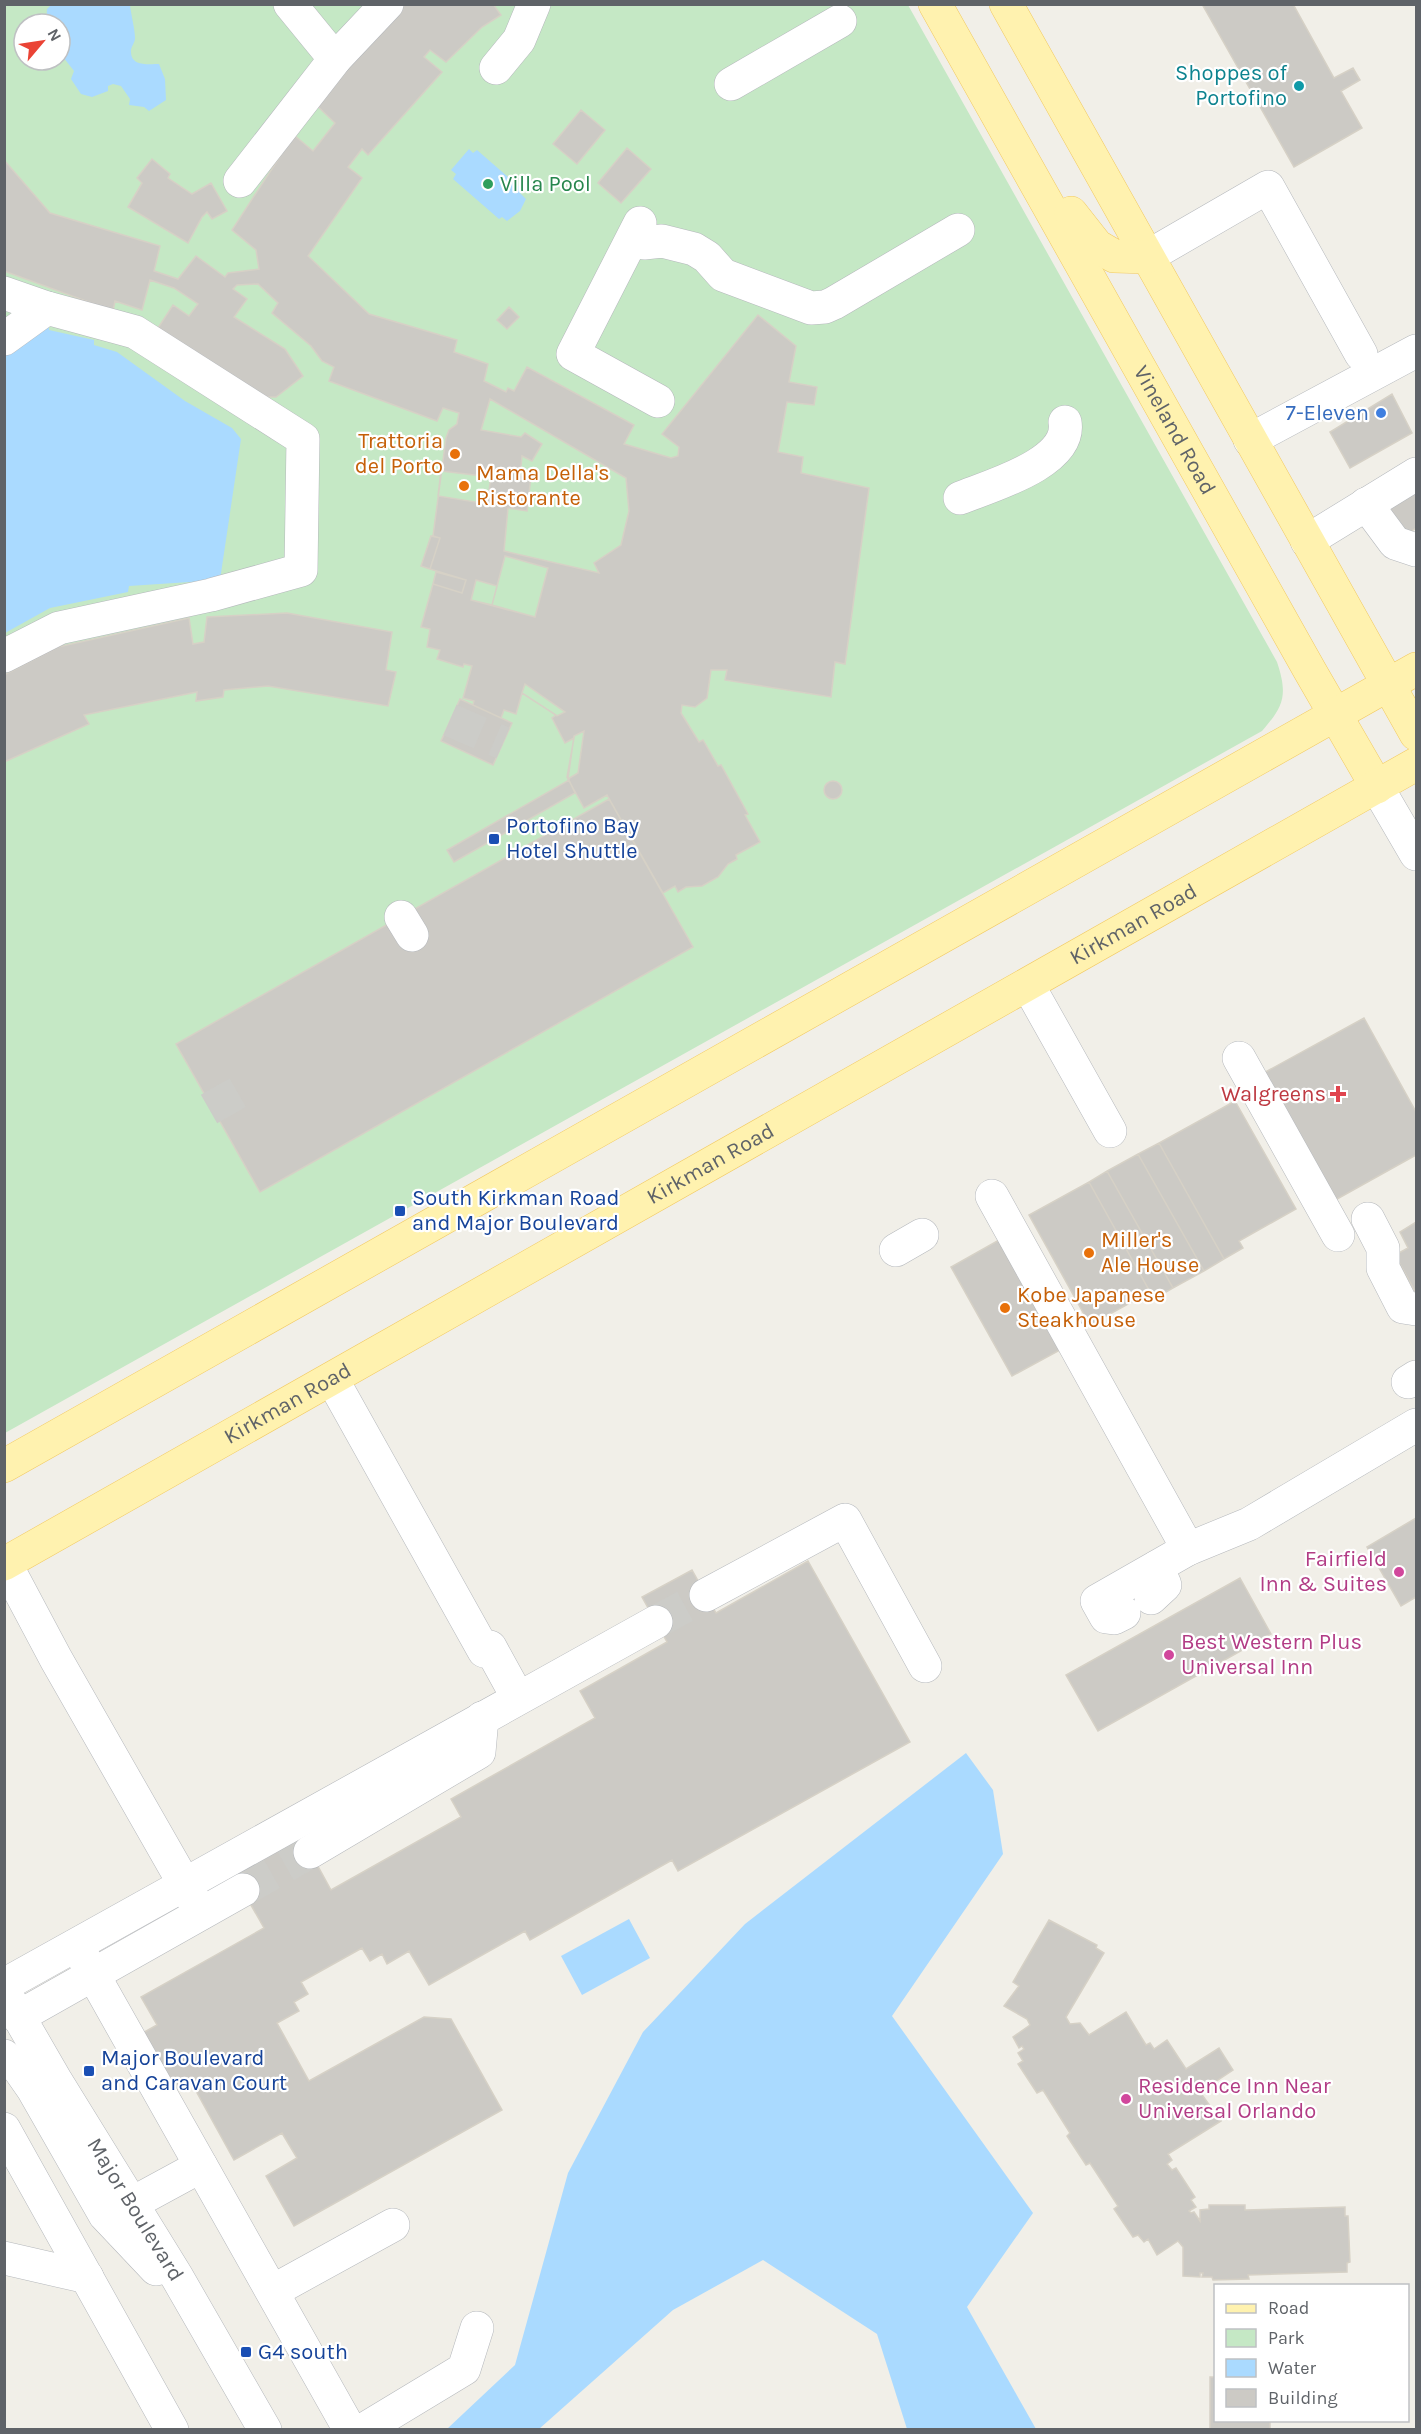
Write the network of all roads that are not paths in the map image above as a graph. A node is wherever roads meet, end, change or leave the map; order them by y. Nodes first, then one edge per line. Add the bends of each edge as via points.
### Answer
1 (290, 4) edge
2 (387, 4) edge
3 (534, 4) edge
4 (935, 4) edge
5 (1006, 4) edge
6 (840, 21) dead end
7 (334, 59) junction
8 (496, 68) dead end
9 (731, 84) dead end
10 (1012, 138) junction
11 (240, 181) dead end
12 (958, 231) dead end
13 (1147, 257) junction
14 (4, 293) edge
15 (47, 308) junction
16 (4, 339) edge
17 (1416, 351) edge
18 (1361, 354) dead end
19 (658, 400) dead end
20 (1065, 422) dead end
21 (1250, 440) junction
22 (1416, 474) edge
23 (960, 498) dead end
24 (1366, 504) junction
25 (1307, 541) junction
26 (1416, 550) edge
27 (4, 656) edge
28 (1416, 669) edge
29 (1389, 685) junction
30 (1335, 715) junction
31 (1416, 734) edge
32 (1416, 765) edge
33 (1377, 787) junction
34 (1416, 854) edge
35 (1028, 985) junction
36 (1239, 1058) dead end
37 (1110, 1131) dead end
38 (992, 1196) dead end
39 (1368, 1219) dead end
40 (1338, 1235) dead end
41 (1416, 1309) edge
42 (332, 1379) junction
43 (1412, 1428) edge
44 (4, 1466) edge
45 (1188, 1549) junction
46 (5, 1564) edge
47 (1157, 1567) junction
48 (706, 1595) tunnel mouth
49 (656, 1622) tunnel mouth
50 (925, 1666) dead end
51 (502, 1707) junction
52 (310, 1852) tunnel mouth
53 (243, 1890) tunnel mouth
54 (193, 1899) junction
55 (77, 1946) junction
56 (93, 1975) junction
57 (4, 1985) edge
58 (11, 2004) edge
59 (4, 2056) edge
60 (6, 2134) edge
61 (201, 2166) junction
62 (131, 2204) junction
63 (393, 2225) dead end
64 (4, 2258) edge
65 (87, 2277) junction
66 (273, 2291) junction
67 (197, 2311) junction
68 (477, 2328) dead end
69 (172, 2430) edge
70 (265, 2430) edge
71 (350, 2430) edge
72 (363, 2430) edge

1 - 7 street
2 - 7 street
3 - 8 street via 519,40
4 - 10 main road, Vineland Road
5 - 13 main road
6 - 9 street
7 - 11 street
10 - 13 main road via 1097,246 1114,256
10 - 30 main road, Vineland Road
12 - 19 street via 834,303 811,308 723,275 706,257 686,246 662,241 644,243 637,230 573,354
13 - 18 street via 1268,187
13 - 21 main road
14 - 15 street
15 - 16 street
15 - 27 street via 141,325 303,439 301,570 211,595 59,628
17 - 21 street
20 - 23 street via 1067,433 1062,446 1051,456 1020,474
21 - 25 main road
22 - 24 street
24 - 25 street
24 - 26 street via 1395,543
25 - 29 main road
28 - 29 main road
29 - 30 main road
29 - 31 main road
30 - 33 main road, Vineland Road
30 - 44 main road
32 - 33 main road, Kirkman Road
33 - 34 street, Vineland Road
33 - 35 main road, Kirkman Road
35 - 37 street
35 - 42 main road, Kirkman Road
36 - 40 street
38 - 45 street
39 - 41 street via 1383,1248 1383,1268 1403,1307
42 - 46 main road, Kirkman Road
42 - 51 street via 484,1651
43 - 45 street via 1250,1524
45 - 47 street
46 - 54 street
47 - 47 street via 1097,1601 1106,1617 1114,1618 1138,1606 1165,1585
48 - 50 street via 845,1520
49 - 51 street
51 - 52 street via 479,1752
51 - 54 street
53 - 54 street
54 - 55 street
54 - 56 street
55 - 56 street
55 - 57 street
56 - 58 street
56 - 61 street
58 - 62 street, Major Boulevard
59 - 67 street via 33,2089 105,2215
60 - 65 street
61 - 62 street
61 - 66 street
62 - 67 street, Major Boulevard
63 - 66 street
64 - 65 street
65 - 69 street
66 - 71 street
67 - 70 street, Major Boulevard
68 - 72 street via 464,2369

